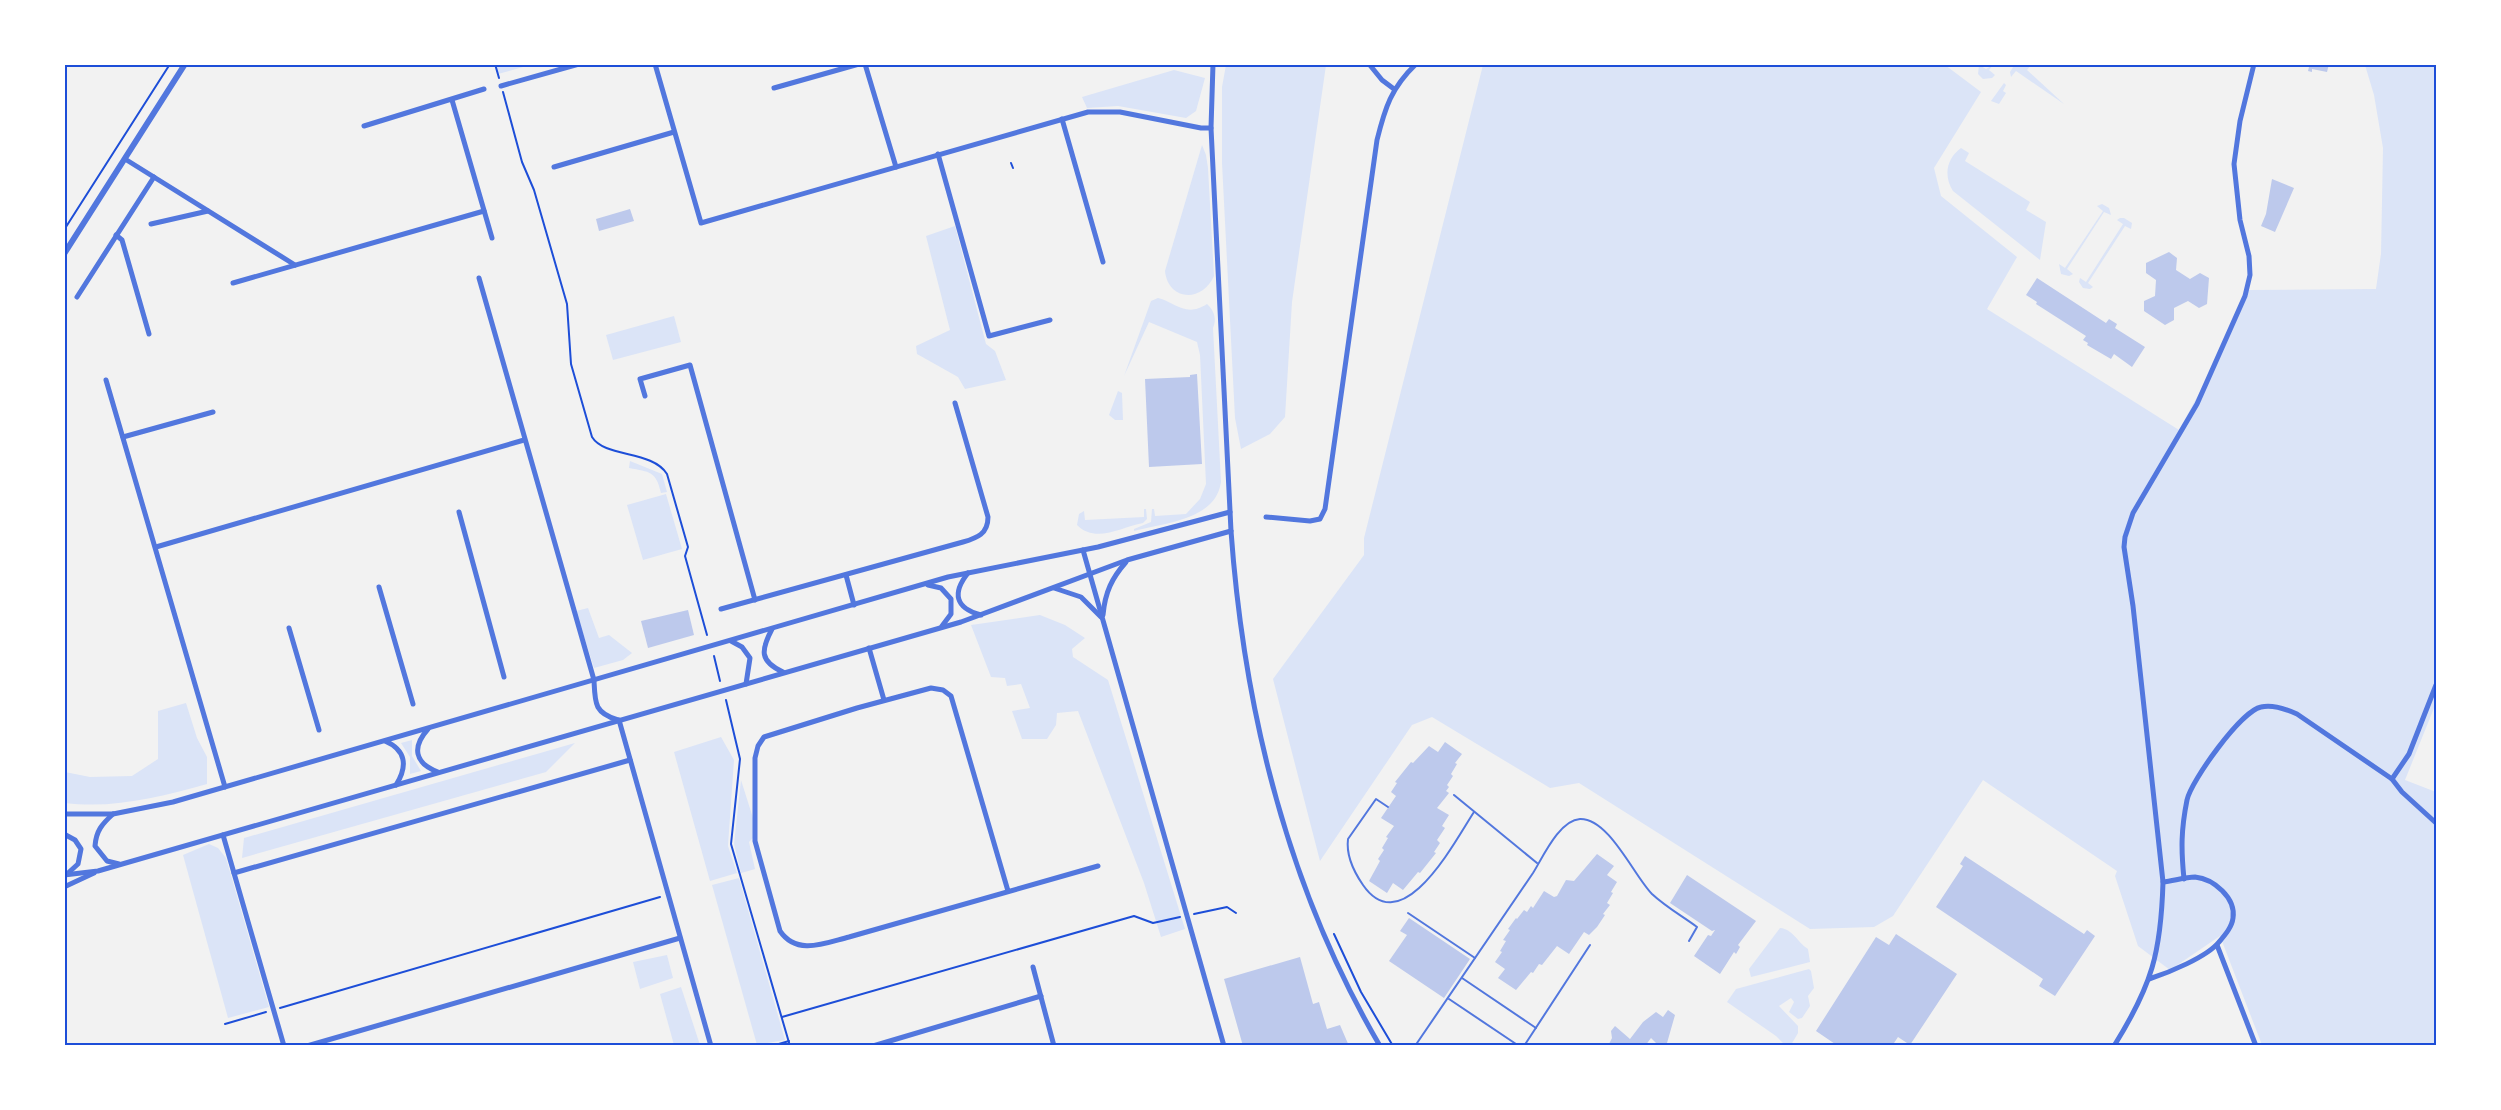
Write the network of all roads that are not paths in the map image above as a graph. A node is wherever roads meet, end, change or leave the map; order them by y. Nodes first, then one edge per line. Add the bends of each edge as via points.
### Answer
1 (185, 64) edge
2 (579, 64) edge
3 (655, 64) edge
4 (859, 64) edge
5 (865, 64) edge
6 (1213, 64) edge
7 (1369, 64) edge
8 (1416, 64) edge
9 (2254, 64) edge
10 (501, 86) road end
11 (774, 88) dead end
12 (484, 89) dead end
13 (1394, 89) junction
14 (452, 100) junction
15 (1062, 119) junction
16 (364, 126) dead end
17 (1210, 128) junction
18 (675, 132) junction
19 (938, 154) junction
20 (125, 159) junction
21 (896, 166) junction
22 (554, 167) dead end
23 (154, 177) junction
24 (208, 211) junction
25 (484, 211) junction
26 (151, 225) dead end
27 (116, 235) junction
28 (492, 238) dead end
29 (64, 254) edge
30 (1103, 262) dead end
31 (295, 265) junction
32 (479, 278) dead end
33 (233, 283) dead end
34 (77, 297) dead end
35 (1050, 320) dead end
36 (149, 334) dead end
37 (106, 380) dead end
38 (645, 396) dead end
39 (955, 403) dead end
40 (213, 412) dead end
41 (123, 437) junction
42 (524, 440) junction
43 (459, 512) dead end
44 (1230, 512) junction
45 (1266, 517) dead end
46 (1231, 531) junction
47 (156, 547) junction
48 (1083, 550) junction
49 (1127, 560) junction
50 (968, 573) junction
51 (1090, 574) junction
52 (846, 575) junction
53 (922, 585) junction
54 (379, 587) dead end
55 (1053, 588) junction
56 (755, 600) junction
57 (854, 605) junction
58 (721, 609) dead end
59 (981, 615) junction
60 (1103, 619) junction
61 (941, 627) junction
62 (289, 628) dead end
63 (772, 629) junction
64 (730, 641) junction
65 (868, 648) junction
66 (784, 673) junction
67 (504, 677) dead end
68 (594, 680) junction
69 (746, 684) junction
70 (2436, 685) edge
71 (884, 700) junction
72 (413, 704) dead end
73 (619, 720) junction
74 (429, 728) junction
75 (319, 730) dead end
76 (385, 741) junction
77 (630, 760) junction
78 (439, 772) junction
79 (2392, 779) junction
80 (396, 785) junction
81 (225, 787) junction
82 (1454, 795) dead end
83 (1388, 807) dead end
84 (1474, 812) junction
85 (64, 814) edge
86 (112, 814) junction
87 (2436, 823) edge
88 (64, 834) edge
89 (223, 835) junction
90 (1537, 862) junction
91 (120, 865) junction
92 (1098, 866) dead end
93 (98, 871) junction
94 (234, 873) junction
95 (65, 875) edge
96 (2184, 879) junction
97 (2163, 882) junction
98 (64, 887) edge
99 (1008, 891) junction
100 (1408, 913) dead end
101 (680, 938) junction
102 (1689, 941) dead end
103 (1590, 945) dead end
104 (2217, 945) junction
105 (1475, 958) junction
106 (1033, 967) dead end
107 (1462, 978) junction
108 (2149, 979) junction
109 (1041, 996) junction
110 (1449, 998) junction
111 (1536, 1028) junction
112 (284, 1046) edge
113 (306, 1046) edge
114 (711, 1046) edge
115 (873, 1046) edge
116 (1054, 1046) edge
117 (1224, 1046) edge
118 (1380, 1046) edge
119 (1415, 1046) edge
120 (1519, 1046) edge
121 (1524, 1046) edge
122 (2114, 1046) edge
123 (2256, 1046) edge

1 - 20 street
2 - 10 street
3 - 18 street
4 - 11 street
5 - 21 street
6 - 17 street
7 - 13 street
8 - 13 street
9 - 97 street via 2234,164 2250,275 2239,310 2197,404 2133,513 2124,547
12 - 14 street
13 - 45 street via 1377,140 1325,509 1320,519 1310,521
14 - 16 street
14 - 25 street
15 - 17 street via 1104,111
15 - 19 street
15 - 30 street
17 - 44 street
18 - 21 street via 701,223
18 - 22 street
19 - 21 street
19 - 35 street via 989,336
20 - 23 street
20 - 29 street
23 - 24 street
23 - 27 street
24 - 26 street
24 - 31 street
25 - 28 street
25 - 31 street
27 - 34 street
27 - 36 street via 122,240
31 - 33 street
32 - 42 street
37 - 41 street
38 - 56 street via 640,379 690,365
39 - 52 street via 988,517 984,532 963,543
40 - 41 street
41 - 47 street
42 - 47 street
42 - 68 street
43 - 67 street
44 - 46 street
44 - 48 street
46 - 49 street
46 - 118 street via 1249,683 1276,799 1322,930
47 - 81 street
48 - 50 street
48 - 51 street
49 - 51 street
49 - 60 street via 1108,588
50 - 53 street
50 - 59 street via 957,591 958,599 969,612
51 - 55 street
51 - 60 street
52 - 56 street
52 - 57 street
53 - 57 street
53 - 61 street via 941,588 951,599 951,614
54 - 72 street
55 - 59 street
55 - 60 street via 1081,597
56 - 58 street
57 - 63 street
59 - 61 street
60 - 117 street
61 - 65 street
62 - 75 street
63 - 64 street
63 - 66 street via 764,644 764,655 770,667
64 - 68 street
64 - 69 street via 742,647 750,658
65 - 66 street
65 - 71 street
66 - 69 street
68 - 73 street via 598,710
68 - 74 street
69 - 73 street
70 - 79 street via 2409,754
71 - 99 street via 931,688 951,696
71 - 99 street via 764,737 758,746 754,763 755,841 780,931 798,946 812,946
73 - 77 street
73 - 78 street
74 - 76 street
74 - 78 street via 418,740 417,752 428,768
76 - 80 street via 403,754 405,765
76 - 81 street
77 - 94 street
77 - 101 street
78 - 80 street
79 - 87 street
79 - 96 street via 2297,714 2280,707 2260,707 2229,732 2187,798 2180,846
80 - 89 street
81 - 86 street
82 - 84 lane
83 - 84 lane via 1376,799 1347,846 1366,889 1392,903 1406,899 1425,885
84 - 90 lane
85 - 86 street
86 - 91 street via 101,825 95,846 107,861
88 - 95 street via 81,849 78,864
89 - 91 street
89 - 94 street
90 - 102 lane via 1568,824 1580,819 1593,823 1616,844 1650,892 1697,927
90 - 105 lane
91 - 93 street
92 - 99 street
93 - 95 street
93 - 98 street
94 - 112 street
96 - 97 street
96 - 104 street via 2194,877 2213,883 2230,902 2233,919
97 - 108 street via 2162,928
100 - 105 lane
101 - 113 street
101 - 114 street
103 - 111 lane
104 - 108 street via 2171,972
104 - 123 street
105 - 107 lane
106 - 109 street
107 - 110 lane
107 - 111 lane
108 - 122 street
109 - 115 street
109 - 116 street
110 - 119 lane
110 - 120 lane
111 - 121 lane

